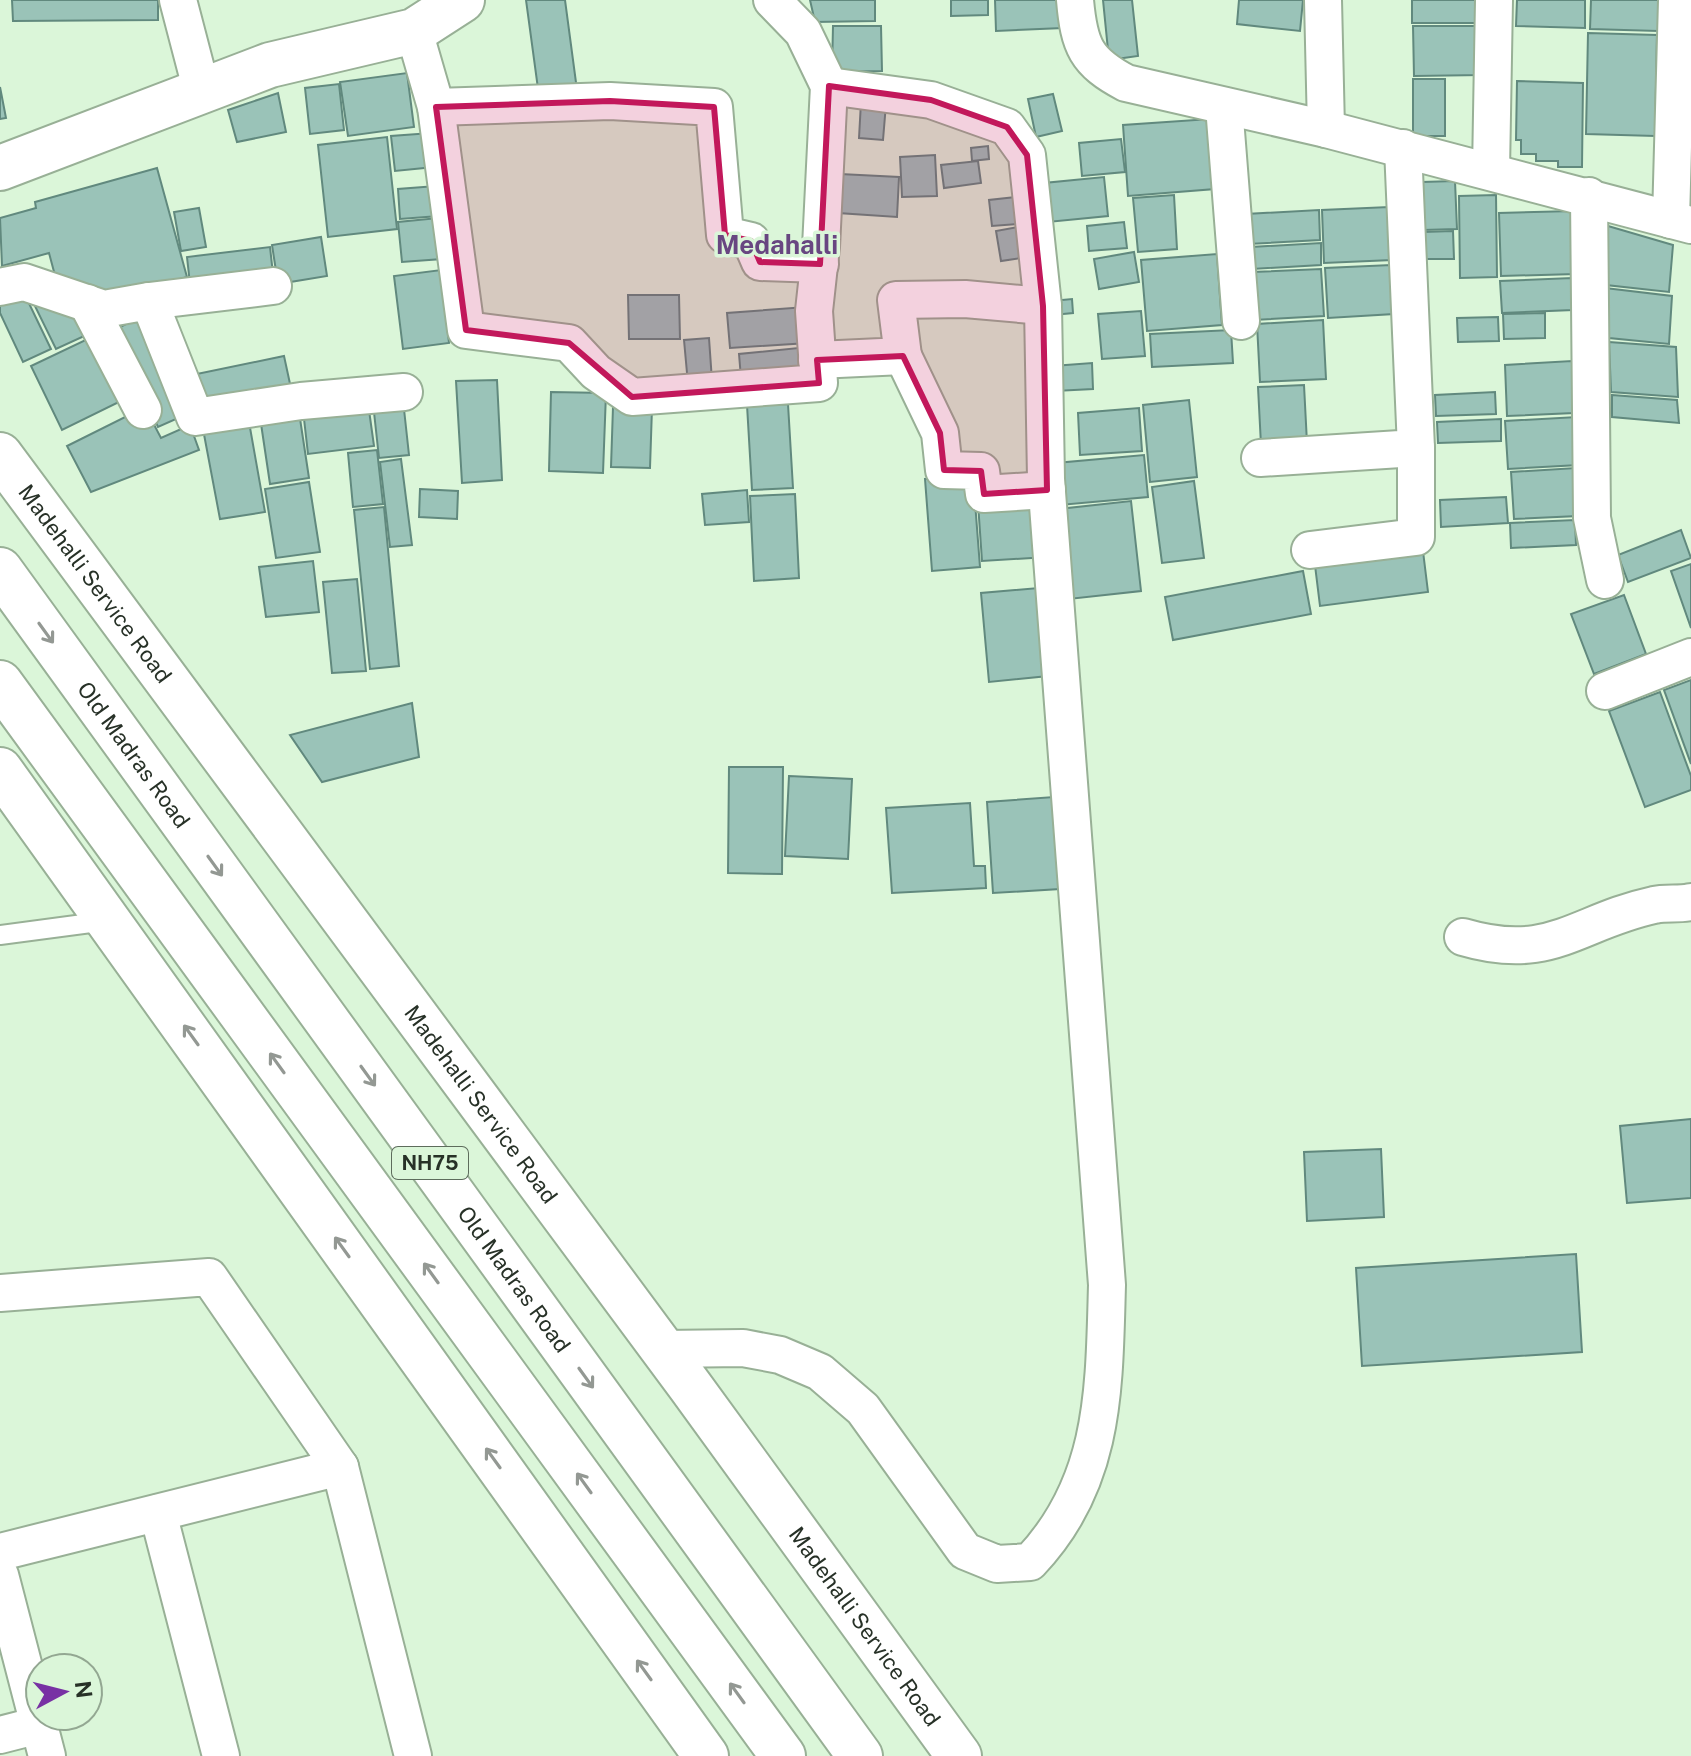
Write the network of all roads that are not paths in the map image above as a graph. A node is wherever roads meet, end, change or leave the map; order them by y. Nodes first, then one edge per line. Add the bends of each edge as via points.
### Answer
1 (178, 0) edge
2 (462, 0) edge
3 (772, 0) edge
4 (1075, 0) edge
5 (1323, 0) edge
6 (1494, 0) edge
7 (1677, 0) edge
8 (414, 31) junction
9 (829, 86) junction
10 (201, 88) junction
11 (1224, 106) junction
12 (436, 107) junction
13 (1326, 129) junction
14 (1403, 148) junction
15 (0, 168) edge
16 (1491, 171) junction
17 (1589, 196) junction
18 (1681, 223) edge
19 (820, 264) junction
20 (273, 286) dead end
21 (0, 287) edge
22 (149, 301) junction
23 (87, 303) junction
24 (1043, 306) junction
25 (1241, 321) dead end
26 (903, 356) junction
27 (817, 360) junction
28 (404, 392) dead end
29 (143, 410) dead end
30 (1416, 448) junction
31 (0, 455) edge
32 (1260, 458) dead end
33 (1047, 490) junction
34 (1310, 550) dead end
35 (0, 570) edge
36 (1605, 580) dead end
37 (1691, 657) edge
38 (0, 683) edge
39 (1605, 691) dead end
40 (0, 770) edge
41 (1691, 902) edge
42 (108, 920) junction
43 (0, 935) edge
44 (1463, 937) dead end
45 (0, 1293) edge
46 (663, 1349) junction
47 (340, 1467) junction
48 (158, 1513) junction
49 (0, 1552) edge
50 (0, 1575) edge
51 (0, 1735) edge
52 (43, 1740) edge
53 (221, 1756) edge
54 (413, 1756) edge
55 (706, 1756) edge
56 (783, 1756) edge
57 (860, 1756) edge
58 (959, 1756) edge

1 - 10 street
2 - 8 main road
3 - 9 street via 803,32
4 - 11 street via 1085,51 1098,69 1126,83
5 - 13 street
6 - 16 street
7 - 18 street
8 - 10 main road via 270,65
8 - 12 street
9 - 19 street
9 - 24 street via 931,100 1007,127 1027,155
10 - 15 main road
11 - 13 street
11 - 25 street
12 - 19 street via 595,101 714,107 725,235 751,241 760,262
12 - 27 street via 466,330 569,343 596,372 632,397 819,383
13 - 14 street
14 - 16 street
14 - 30 street
16 - 17 street
17 - 18 street
17 - 36 street via 1592,518
19 - 27 street via 814,311
20 - 22 street
21 - 23 street via 24,282
22 - 23 street via 104,309
22 - 28 street via 195,417
23 - 29 street
24 - 26 street via 896,300
24 - 33 street
26 - 27 street
26 - 33 street via 940,433 944,470 981,471 984,494
30 - 32 street
30 - 34 street via 1416,537
31 - 46 main road, Madehalli Service Road
33 - 46 street via 1107,1285 1103,1405 1089,1466 1054,1537 1030,1562 997,1564 965,1551 863,1409 820,1372 780,1355 743,1348
35 -> 57 main road, Old Madras Road / NH75
37 - 39 street
56 -> 38 main road, NH75
40 - 42 main road
41 - 44 street via 1655,905 1524,947
42 - 43 lane
55 -> 42 main road
45 - 47 street via 209,1277
46 - 58 main road, Madehalli Service Road
47 - 48 street
47 - 54 street
48 - 49 street
48 - 53 street
50 - 52 street
51 - 52 street

